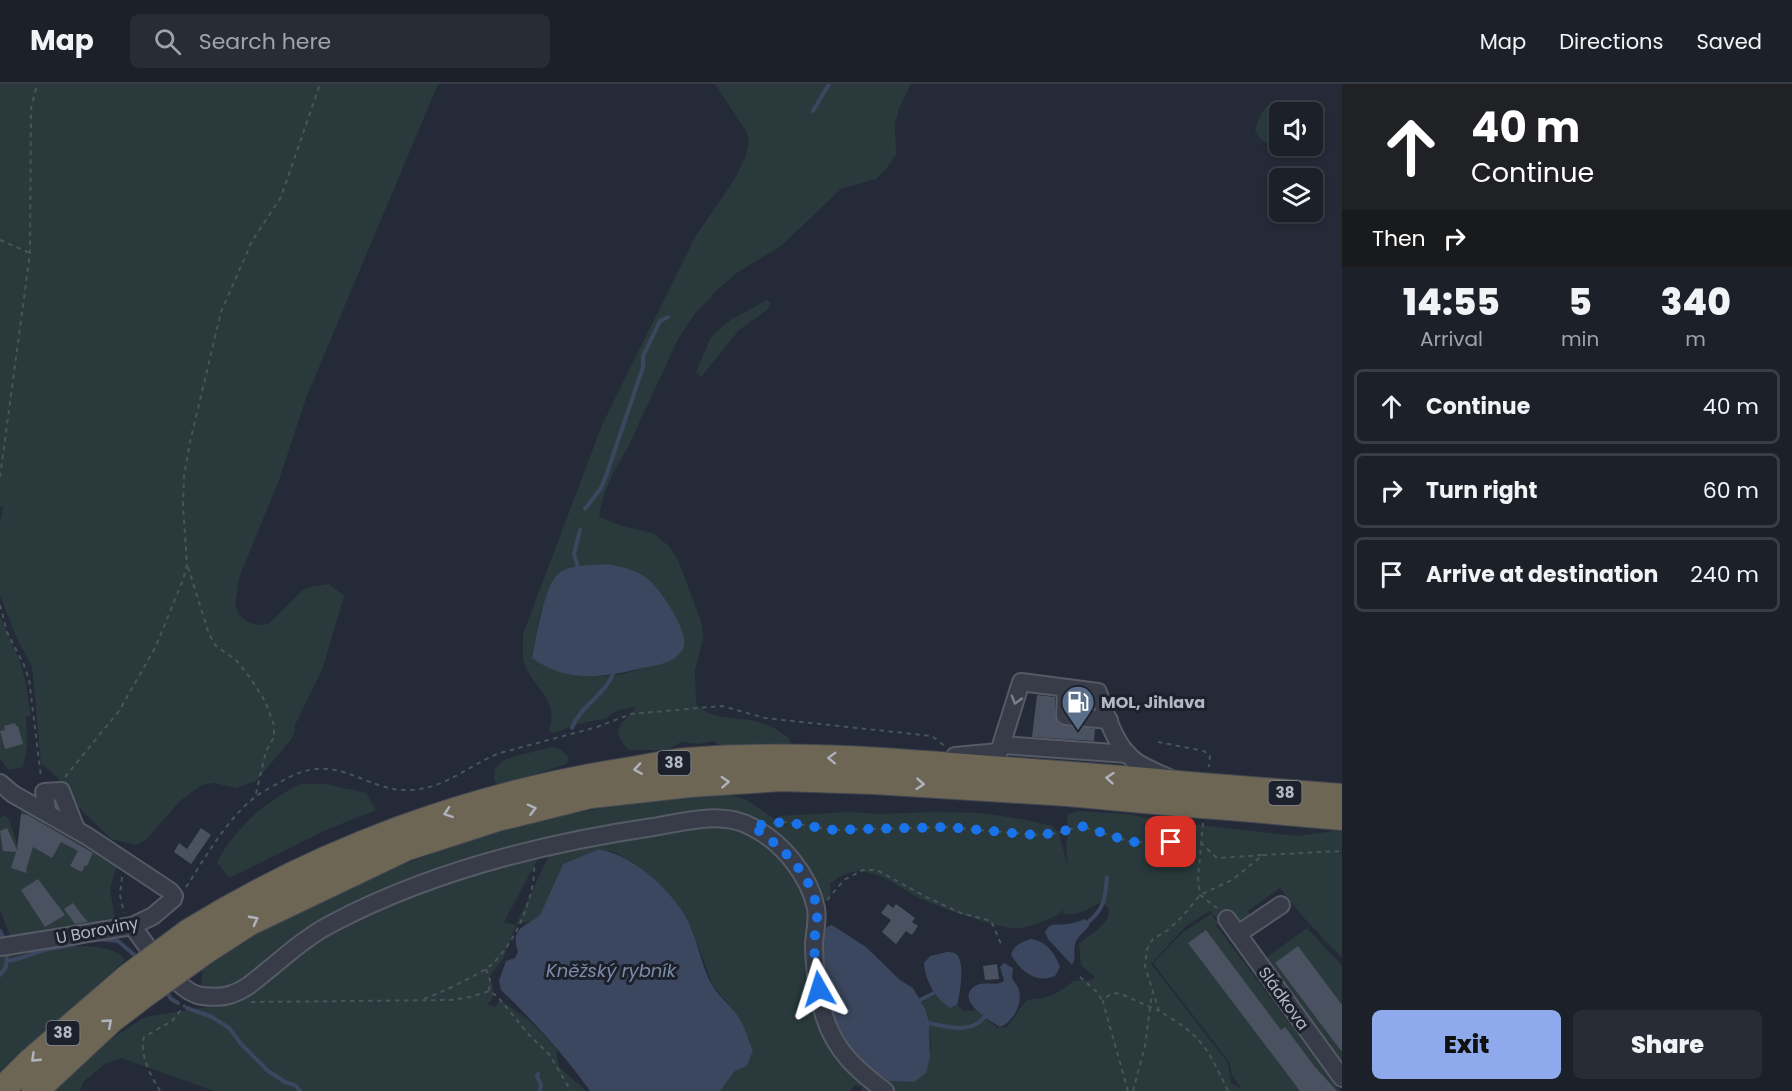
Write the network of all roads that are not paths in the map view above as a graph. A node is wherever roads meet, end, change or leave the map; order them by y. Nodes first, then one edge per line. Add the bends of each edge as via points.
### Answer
1 (1066, 688) junction
2 (1109, 720) junction
3 (1003, 745) junction
4 (1128, 754) junction
5 (877, 760) junction
6 (0, 783) edge
7 (1186, 791) junction
8 (1228, 797) junction
9 (1342, 798) edge
10 (48, 814) junction
11 (1342, 817) edge
12 (76, 829) junction
13 (1281, 905) dead end
14 (1227, 919) road end
15 (132, 926) junction
16 (1238, 934) junction
17 (197, 941) junction
18 (6, 946) edge
19 (136, 986) junction
20 (1342, 1078) edge
21 (1, 1091) edge
22 (35, 1091) edge
23 (885, 1091) edge

1 - 2 street via 1098,692
1 - 2 street via 1065,716
1 -> 3 street via 1021,682
2 - 4 street
3 - 4 street
3 - 5 street via 999,752
4 - 7 street
7 -> 5 highway, 38
5 -> 17 highway, 38 via 781,757 685,761 586,777 488,800 397,830 308,867 241,900
6 - 10 street
7 - 8 highway, 38, bridge
17 -> 7 highway, 38 via 249,922 405,848 498,818 591,795 782,778 1068,793
8 - 9 highway, 38
8 - 11 highway, 38
10 - 12 street
10 - 12 street via 52,792
12 - 15 street, U Boroviny via 174,896 153,916
13 - 16 street
14 - 16 street, Sládkova
15 - 18 street, U Boroviny
15 - 23 street via 179,984 198,996 231,995 328,926 369,905 449,874 595,836 726,818 752,826 772,840 792,859 809,888 817,910 814,946 825,1018 840,1050 857,1070
16 - 20 street, Sládkova
17 - 19 highway, 38, bridge
19 -> 21 highway, 38 via 48,1046
22 -> 19 highway, 38 via 111,1020

